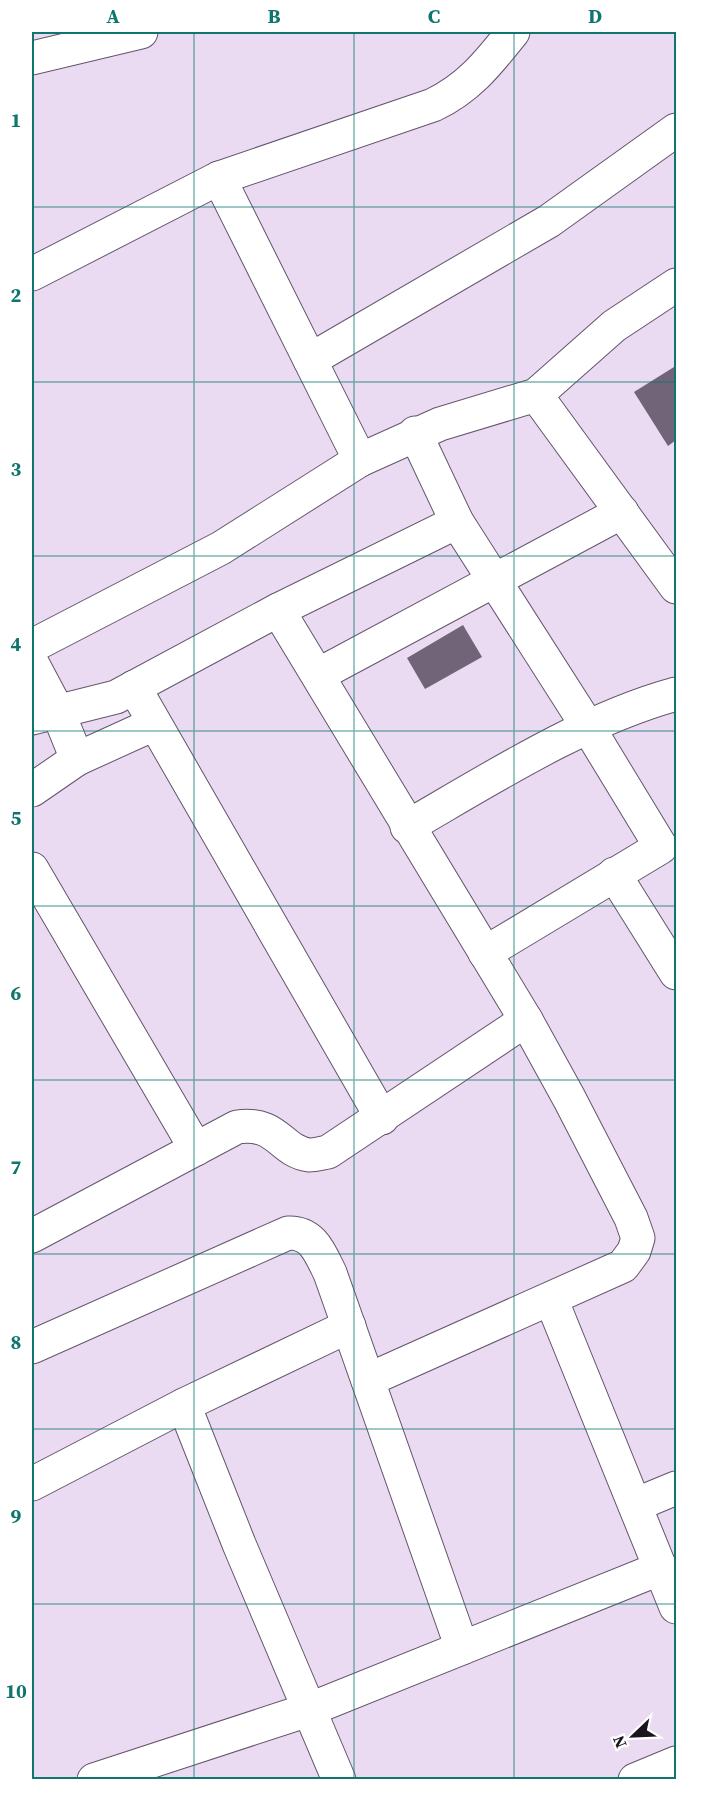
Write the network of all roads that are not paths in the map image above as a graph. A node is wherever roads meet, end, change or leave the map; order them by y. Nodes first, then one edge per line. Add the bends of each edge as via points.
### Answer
1 (141, 32) edge
2 (513, 32) edge
3 (33, 51) edge
4 (676, 130) edge
5 (219, 178) junction
6 (32, 274) edge
7 (676, 285) edge
8 (310, 360) junction
9 (536, 395) junction
10 (416, 433) junction
11 (360, 459) junction
12 (622, 512) junction
13 (457, 522) junction
14 (496, 580) junction
15 (676, 587) edge
16 (279, 610) junction
17 (32, 646) edge
18 (32, 663) edge
19 (318, 675) junction
20 (134, 687) junction
21 (676, 694) edge
22 (45, 715) edge
23 (154, 724) junction
24 (588, 728) junction
25 (77, 759) junction
26 (32, 790) edge
27 (407, 826) junction
28 (32, 869) edge
29 (614, 874) junction
30 (485, 952) junction
31 (676, 973) edge
32 (526, 1020) junction
33 (382, 1118) junction
34 (196, 1149) junction
35 (35, 1226) edge
36 (551, 1299) junction
37 (349, 1326) junction
38 (32, 1347) edge
39 (368, 1380) junction
40 (184, 1405) junction
41 (32, 1484) edge
42 (676, 1488) edge
43 (635, 1505) junction
44 (661, 1568) junction
45 (676, 1607) edge
46 (462, 1648) junction
47 (308, 1710) junction
48 (676, 1762) edge
49 (94, 1779) edge
50 (339, 1779) edge
51 (635, 1779) edge

1 - 3 street
2 - 5 street via 479,74 451,97
4 - 8 street via 549,221
5 - 6 street
5 - 8 street
7 - 9 street via 614,326
8 - 11 street
9 - 10 street
9 - 12 street
10 - 11 street
10 - 13 street
11 - 17 street via 220,548
12 - 14 street
12 - 15 street
13 - 14 street
13 - 16 street
14 - 19 street
14 - 24 street
16 - 19 street
16 - 20 street
18 - 22 street
19 - 27 street
20 - 22 street via 117,697
20 - 23 street
21 - 24 street via 652,700
22 - 25 street
23 - 25 street
23 - 33 street
24 - 27 street
24 - 29 street via 660,847
25 - 26 street
27 - 30 street
28 - 34 street
29 - 30 street
29 - 31 street
30 - 32 street
32 - 33 street
32 - 36 street via 638,1238 623,1266
33 - 34 street via 328,1152 309,1155 293,1148 273,1131 253,1125 237,1127
34 - 35 street
36 - 39 street
36 - 43 street
37 - 38 street via 330,1273 311,1239 300,1233 288,1233
37 - 39 street
37 - 40 street
39 - 46 street
40 - 41 street
40 - 47 street
42 - 43 street
43 - 44 street
44 - 45 street
44 - 46 street
46 - 47 street
47 - 49 street
47 - 50 street
48 - 51 street

